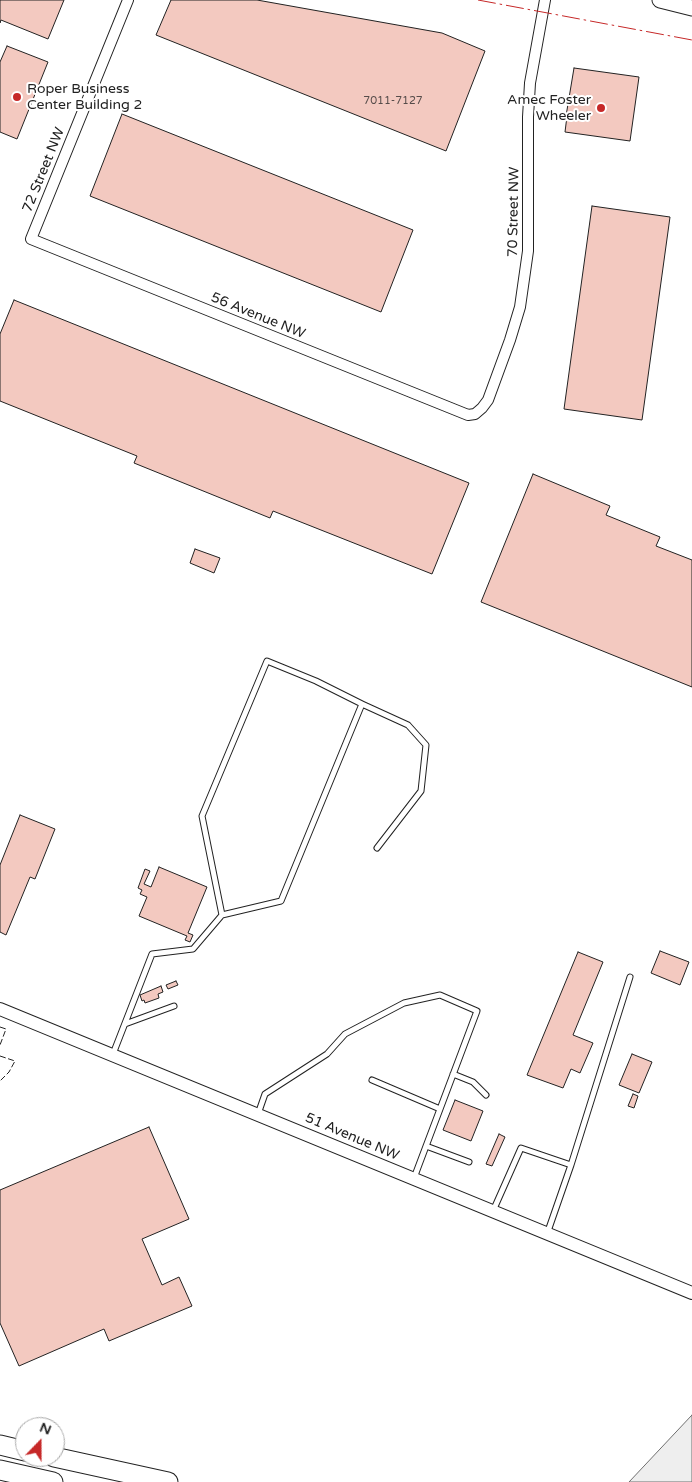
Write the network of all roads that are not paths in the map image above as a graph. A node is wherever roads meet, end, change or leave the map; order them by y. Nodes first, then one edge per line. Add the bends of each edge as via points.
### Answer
1 (128, 0) edge
2 (545, 0) edge
3 (660, 0) edge
4 (692, 8) edge
5 (31, 239) joint
6 (475, 414) joint
7 (362, 704) junction
8 (377, 848) dead end
9 (222, 915) junction
10 (630, 978) dead end
11 (174, 1006) dead end
12 (0, 1009) edge
13 (125, 1024) junction
14 (112, 1055) junction
15 (453, 1074) junction
16 (372, 1080) dead end
17 (486, 1095) dead end
18 (440, 1109) junction
19 (258, 1114) junction
20 (426, 1146) junction
21 (469, 1162) dead end
22 (571, 1165) junction
23 (413, 1179) junction
24 (493, 1212) junction
25 (547, 1234) junction
26 (692, 1293) edge
27 (0, 1445) edge
28 (15, 1449) edge
29 (65, 1459) edge
30 (0, 1470) edge
31 (53, 1482) edge
32 (168, 1482) edge

1 - 5 street, 72 Street NW
2 - 6 street, 70 Street NW via 530,83 528,251 520,307 488,400
3 - 4 main road
5 - 6 street, 56 Avenue NW via 458,412
7 - 8 lane via 408,725 426,745 420,791
7 - 9 lane via 281,901
7 - 9 lane via 267,661 202,816
9 - 13 lane via 193,949 152,954
10 - 22 lane
11 - 13 lane
12 - 14 street, 51 Avenue NW
13 - 14 lane
14 - 19 street, 51 Avenue NW
15 - 17 lane via 473,1082
15 - 18 lane
15 - 19 lane via 477,1012 440,995 404,1003 345,1034 327,1054 265,1094
16 - 18 lane
18 - 20 lane
19 - 23 street, 51 Avenue NW
20 - 21 lane
20 - 23 lane
22 - 24 lane via 521,1148
22 - 25 lane
23 - 24 street, 51 Avenue NW
24 - 25 street, 51 Avenue NW
25 - 26 street, 51 Avenue NW
27 - 28 highway
29 - 32 highway
30 - 31 highway

